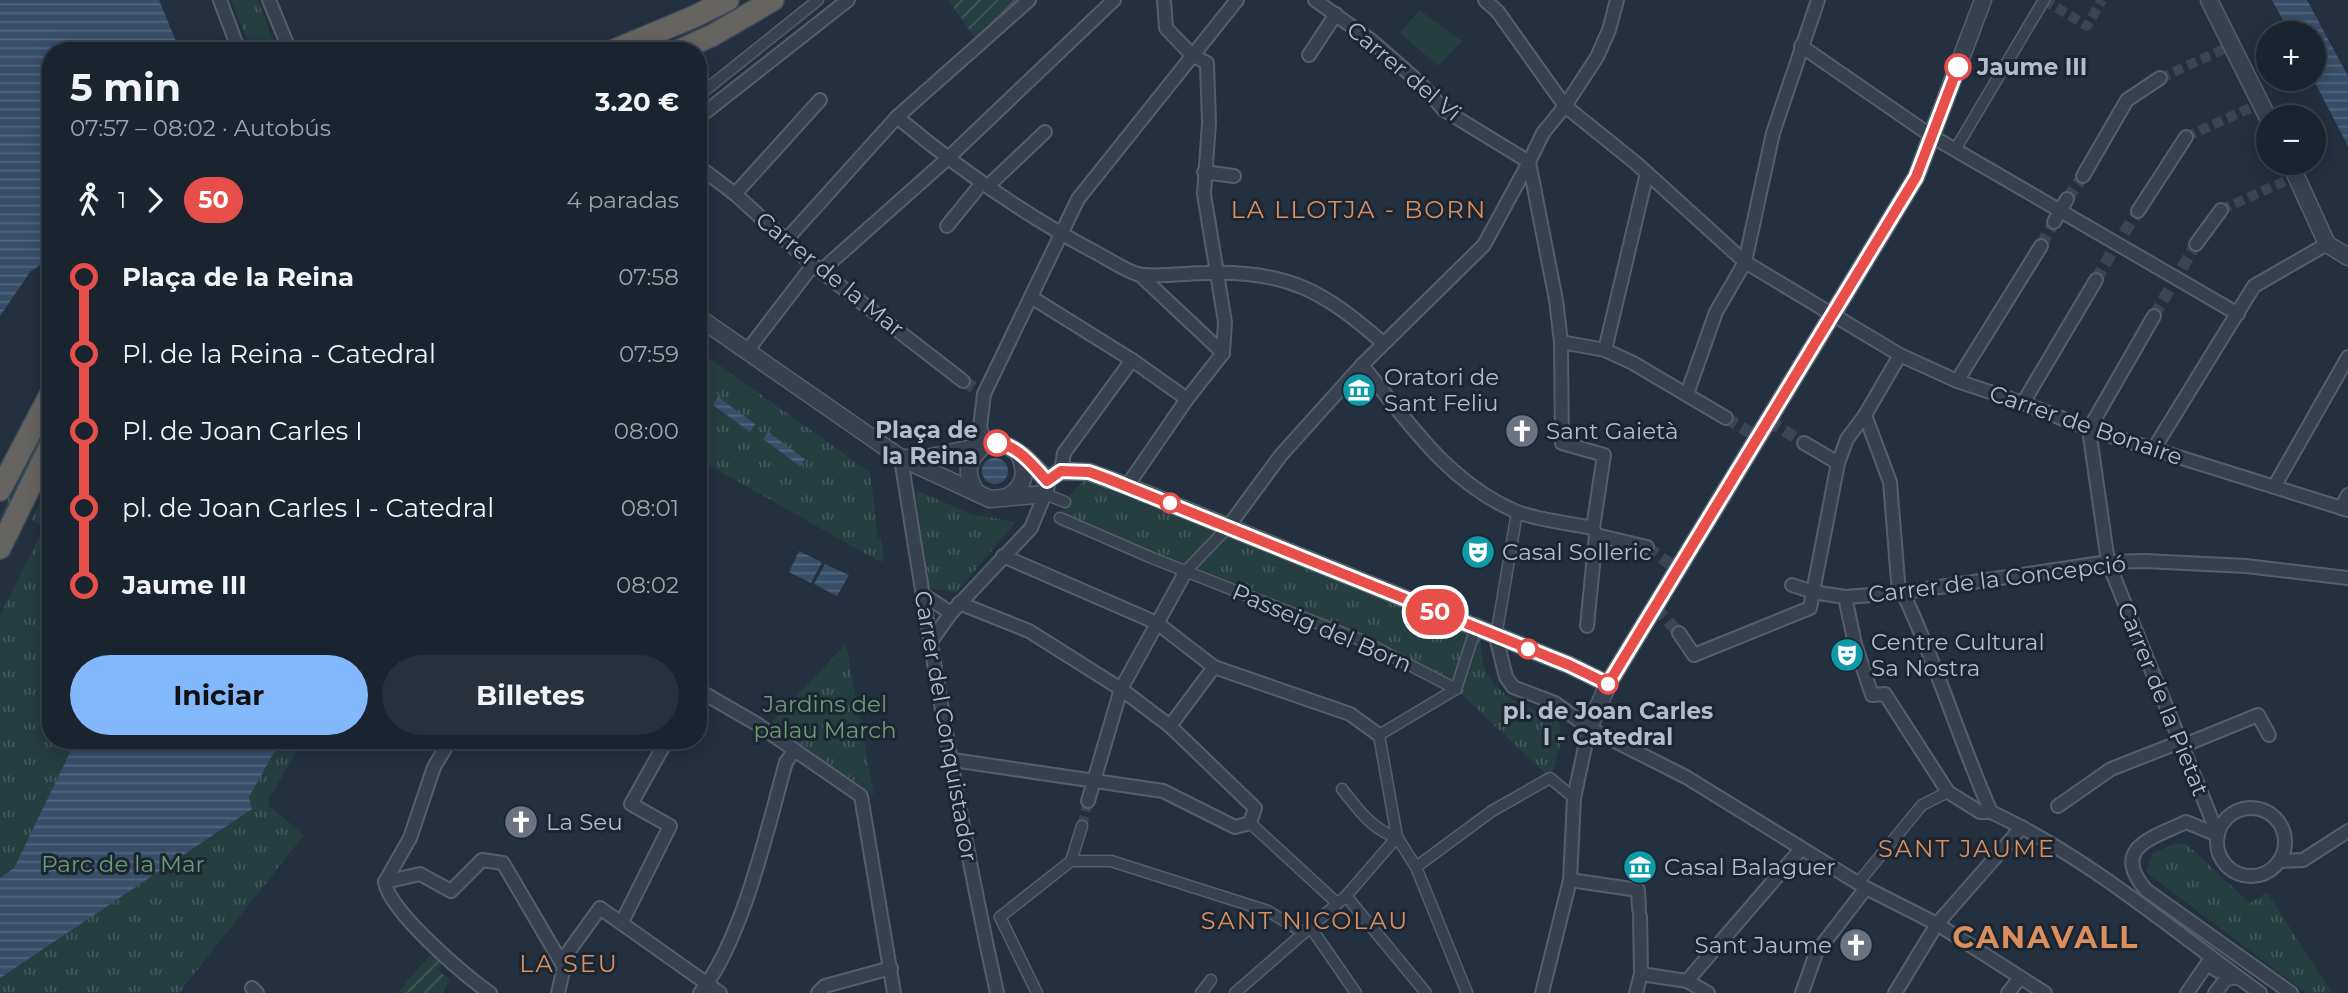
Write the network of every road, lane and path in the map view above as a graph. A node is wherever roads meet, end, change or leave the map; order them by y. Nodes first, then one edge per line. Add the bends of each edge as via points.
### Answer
1 (220, 0) edge
2 (269, 0) edge
3 (728, 0) edge
4 (773, 0) edge
5 (818, 0) edge
6 (848, 0) edge
7 (1029, 0) edge
8 (1114, 0) edge
9 (1164, 0) edge
10 (1237, 0) edge
11 (1315, 0) edge
12 (1485, 0) edge
13 (1617, 0) edge
14 (1818, 0) edge
15 (1983, 0) edge
16 (2044, 0) edge
17 (2209, 0) edge
18 (1501, 6) edge
19 (1336, 14) junction
20 (236, 42) edge
21 (286, 42) edge
22 (634, 42) edge
23 (696, 42) edge
24 (1801, 46) junction
25 (1192, 55) junction
26 (1309, 55) dead end
27 (2160, 78) tunnel mouth
28 (707, 89) edge
29 (820, 100) dead end
30 (2262, 105) edge
31 (1565, 106) junction
32 (707, 111) edge
33 (897, 117) junction
34 (1045, 132) dead end
35 (2186, 136) tunnel mouth
36 (1933, 137) junction
37 (1955, 150) junction
38 (947, 159) junction
39 (1529, 162) junction
40 (707, 173) edge
41 (1204, 173) junction
42 (1647, 173) junction
43 (2295, 175) edge
44 (1234, 176) dead end
45 (2083, 176) tunnel mouth
46 (985, 184) junction
47 (735, 194) junction
48 (2221, 210) tunnel mouth
49 (2138, 211) tunnel mouth
50 (947, 226) dead end
51 (1061, 234) junction
52 (786, 240) junction
53 (2196, 244) tunnel mouth
54 (2327, 244) junction
55 (2041, 246) tunnel mouth
56 (2348, 257) edge
57 (1745, 262) junction
58 (817, 268) junction
59 (1217, 272) junction
60 (1139, 274) junction
61 (2096, 280) tunnel mouth
62 (1031, 297) junction
63 (2238, 314) junction
64 (1834, 315) junction
65 (2154, 316) tunnel mouth
66 (707, 323) edge
67 (1561, 342) junction
68 (1383, 343) junction
69 (1605, 350) junction
70 (747, 351) junction
71 (1223, 353) junction
72 (1900, 355) junction
73 (2348, 357) edge
74 (1132, 360) junction
75 (1362, 365) junction
76 (963, 381) tunnel mouth
77 (1956, 382) junction
78 (1687, 394) junction
79 (1187, 399) junction
80 (2023, 403) junction
81 (42, 410) edge
82 (1865, 415) junction
83 (1726, 418) tunnel mouth
84 (2089, 429) junction
85 (1804, 443) tunnel mouth
86 (984, 446) junction
87 (2153, 450) junction
88 (1019, 454) junction
89 (901, 458) junction
90 (42, 462) edge
91 (1838, 463) junction
92 (1061, 471) junction
93 (1127, 486) junction
94 (1046, 487) junction
95 (2274, 487) junction
96 (0, 490) edge
97 (976, 492) junction
98 (2348, 495) edge
99 (1005, 499) junction
100 (1065, 502) dead end
101 (2344, 509) edge
102 (1517, 512) junction
103 (1060, 518) dead end
104 (1232, 526) junction
105 (1595, 532) junction
106 (1647, 547) tunnel mouth
107 (0, 548) edge
108 (1003, 556) junction
109 (2108, 562) junction
110 (1186, 571) junction
111 (2348, 578) edge
112 (1792, 585) dead end
113 (1813, 592) junction
114 (1901, 593) junction
115 (922, 594) junction
116 (1846, 597) junction
117 (955, 608) junction
118 (1157, 623) junction
119 (1476, 626) junction
120 (1587, 626) dead end
121 (1679, 633) tunnel mouth
122 (1496, 637) junction
123 (929, 644) junction
124 (1214, 667) junction
125 (1608, 684) junction
126 (1121, 689) junction
127 (1456, 689) junction
128 (707, 696) edge
129 (1170, 726) junction
130 (1589, 728) junction
131 (1378, 735) junction
132 (2269, 735) dead end
133 (2181, 744) junction
134 (445, 749) edge
135 (662, 749) edge
136 (795, 750) junction
137 (953, 760) junction
138 (1094, 781) junction
139 (1342, 789) dead end
140 (1948, 792) junction
141 (1574, 798) junction
142 (1088, 801) tunnel mouth
143 (2058, 806) dead end
144 (1991, 812) junction
145 (1250, 823) junction
146 (1082, 826) tunnel mouth
147 (2022, 827) junction
148 (2348, 831) edge
149 (2218, 835) junction
150 (1397, 837) junction
151 (1801, 849) junction
152 (1071, 861) junction
153 (2280, 861) junction
154 (1416, 867) junction
155 (1570, 880) junction
156 (385, 882) junction
157 (1862, 886) junction
158 (1342, 900) junction
159 (622, 922) junction
160 (1937, 924) junction
161 (1308, 930) junction
162 (561, 962) junction
163 (891, 968) junction
164 (1641, 974) junction
165 (2234, 977) junction
166 (2020, 978) junction
167 (1211, 980) dead end
168 (1687, 981) junction
169 (704, 988) edge
170 (2251, 990) edge
171 (490, 993) edge
172 (558, 993) edge
173 (720, 993) edge
174 (818, 993) edge
175 (894, 993) edge
176 (997, 993) edge
177 (1037, 993) edge
178 (1201, 993) edge
179 (1235, 993) edge
180 (1356, 993) edge
181 (1426, 993) edge
182 (1467, 993) edge
183 (1542, 993) edge
184 (1636, 993) edge
185 (1708, 993) edge
186 (1801, 993) edge
187 (1895, 993) edge
188 (2008, 993) edge
189 (2045, 993) edge
190 (2187, 993) edge
191 (2215, 993) edge
192 (2291, 993) edge

1 - 20 street
2 - 21 street
3 - 22 highway
4 - 23 highway
5 - 28 street
6 - 32 street
7 - 33 street
8 - 38 street
9 - 25 street via 1166,28
10 - 25 street
11 - 19 street, Carrer del Vi
12 - 18 street, Carrer de Bonaire
13 - 31 street via 1597,57
14 - 24 street
15 - 36 street
16 - 37 street
17 - 30 street
18 - 31 street, Carrer de Bonaire
19 - 26 street
19 - 39 street, Carrer del Vi via 1421,84 1444,110
24 - 36 street
24 - 57 street via 1773,133
25 - 41 street via 1207,63 1209,123
25 - 51 street via 1078,199
27 - 45 street via 2127,100
29 - 47 street
31 - 39 street via 1543,132
31 - 42 street, Carrer de Bonaire
33 - 38 street
33 - 52 street
34 - 46 street
35 - 49 street
36 - 37 street
36 - 64 street via 1916,177
37 - 63 street via 2061,211 2120,238
38 - 46 street
38 - 58 street
39 - 67 street
39 - 68 street via 1484,245
40 - 47 street, Carrer de la Mar
41 - 44 street
41 - 59 street
42 - 57 street, Carrer de Bonaire
42 - 69 street
43 - 54 street
46 - 50 street
46 - 51 street
47 - 52 street, Carrer de la Mar
48 - 53 street
51 - 60 street
51 - 62 street
52 - 58 street, Carrer de la Mar
54 - 56 street
54 - 63 street via 2254,286
55 - 77 street
57 - 64 street, Carrer de Bonaire
57 - 78 street via 1716,312
58 - 70 street
58 - 76 street, Carrer de la Mar
59 - 60 street
59 - 68 street via 1274,276 1316,292
59 - 71 street via 1225,322
60 - 71 street
61 - 80 street
62 - 74 street
62 - 86 street via 982,393
63 - 87 street
64 - 72 street, Carrer de Bonaire
64 - 125 street
65 - 84 street
66 - 70 street
67 - 69 street
67 - 105 street via 1562,443 1604,454
68 - 75 street
69 - 78 street
70 - 89 street
71 - 79 street
72 - 77 street, Carrer de Bonaire
72 - 82 street
73 - 95 street
74 - 79 street
74 - 92 street via 1064,453
75 - 102 street via 1455,475
75 - 104 street via 1281,455
77 - 80 street, Carrer de Bonaire
78 - 83 street
79 - 93 street
80 - 84 street, Carrer de Bonaire
81 - 96 highway
82 - 91 street via 1847,439
82 - 114 street via 1890,482
84 - 87 street, Carrer de Bonaire
84 - 109 street, Carrer de la Pietat
85 - 91 street
86 - 88 street via 1004,444
86 - 89 street via 927,458
86 - 97 street via 968,468
87 - 95 street, Carrer de Bonaire
88 - 94 street via 1034,465
88 - 99 street via 1024,480 1017,492
89 - 97 street
89 - 115 street, Carrer del Conquistador
90 - 107 highway
91 - 113 street
92 - 93 street
92 - 94 street
93 - 104 street
94 - 99 street
94 - 100 street
94 - 108 street via 1031,528
95 - 101 street, Carrer de Bonaire
97 - 99 street via 990,499
98 - 101 street
102 - 105 street
102 - 122 street
103 - 110 street, Passeig del Born
104 - 110 street
104 - 119 street
105 - 106 street
105 - 120 street
108 - 117 street
108 - 118 street
109 - 111 street, Carrer de la Concepció via 2246,566
109 - 114 street, Carrer de la Concepció
109 - 133 street, Carrer de la Pietat
110 - 118 street
110 - 127 street, Passeig del Born via 1363,641
112 - 113 street, Carrer de la Concepció
113 - 116 street, Carrer de la Concepció
113 - 121 street via 1810,608 1694,655
114 - 116 street, Carrer de la Concepció
114 - 144 street via 1924,637
115 - 117 street
115 - 123 street, Carrer del Conquistador
116 - 140 street via 1872,695 1885,694
117 - 123 street
117 - 126 street via 1029,631
118 - 124 street
118 - 126 street
119 - 122 street
119 - 127 street
122 - 125 street
122 - 130 street via 1513,687 1555,703
123 - 137 street, Carrer del Conquistador
124 - 129 street
124 - 131 street via 1350,714
125 - 130 street
126 - 129 street
126 - 138 street
127 - 131 street
128 - 136 street
129 - 145 street via 1255,808
130 - 141 street
130 - 151 street via 1686,777
131 - 150 street
132 - 133 street via 2258,715
133 - 143 street via 2111,769
133 - 149 street, Carrer de la Pietat
134 - 156 street via 410,838
135 - 159 street via 631,804 670,826
136 - 163 street via 861,796
136 - 169 street via 786,762 734,930
137 - 138 street
137 - 176 street, Carrer del Conquistador
138 - 142 street
138 - 145 street via 1163,791 1235,827
139 - 150 street via 1362,814 1386,834
140 - 144 street via 1980,811
140 - 157 street via 1922,805
141 - 154 street via 1550,778 1492,811
141 - 155 street
144 - 147 street
145 - 158 street
146 - 152 street
147 - 160 street
147 - 165 street via 2080,861
148 - 153 street via 2303,860
149 - 153 street via 2221,858 2238,874 2261,875
149 - 153 street via 2238,810 2270,813 2283,829
149 - 192 street via 2186,822 2144,841 2131,862 2133,875 2146,890
150 - 154 street
150 - 158 street
151 - 157 street
151 - 168 street
152 - 161 street via 1111,861 1268,911
152 - 177 street via 1000,917
154 - 182 street
155 - 164 street via 1638,890
155 - 183 street
156 - 162 street via 420,874 451,891 482,860 503,863
156 - 171 street via 395,905
157 - 160 street
157 - 186 street via 1816,953
158 - 161 street
158 - 181 street
159 - 162 street via 600,908
159 - 169 street
160 - 166 street
160 - 187 street
161 - 179 street
161 - 180 street
162 - 172 street
163 - 174 street via 825,986
163 - 175 street
164 - 168 street
164 - 184 street
165 - 170 street
165 - 190 street via 2207,964
165 - 191 street via 2226,979
166 - 188 street
166 - 189 street
167 - 178 street
168 - 185 street
169 - 173 street

